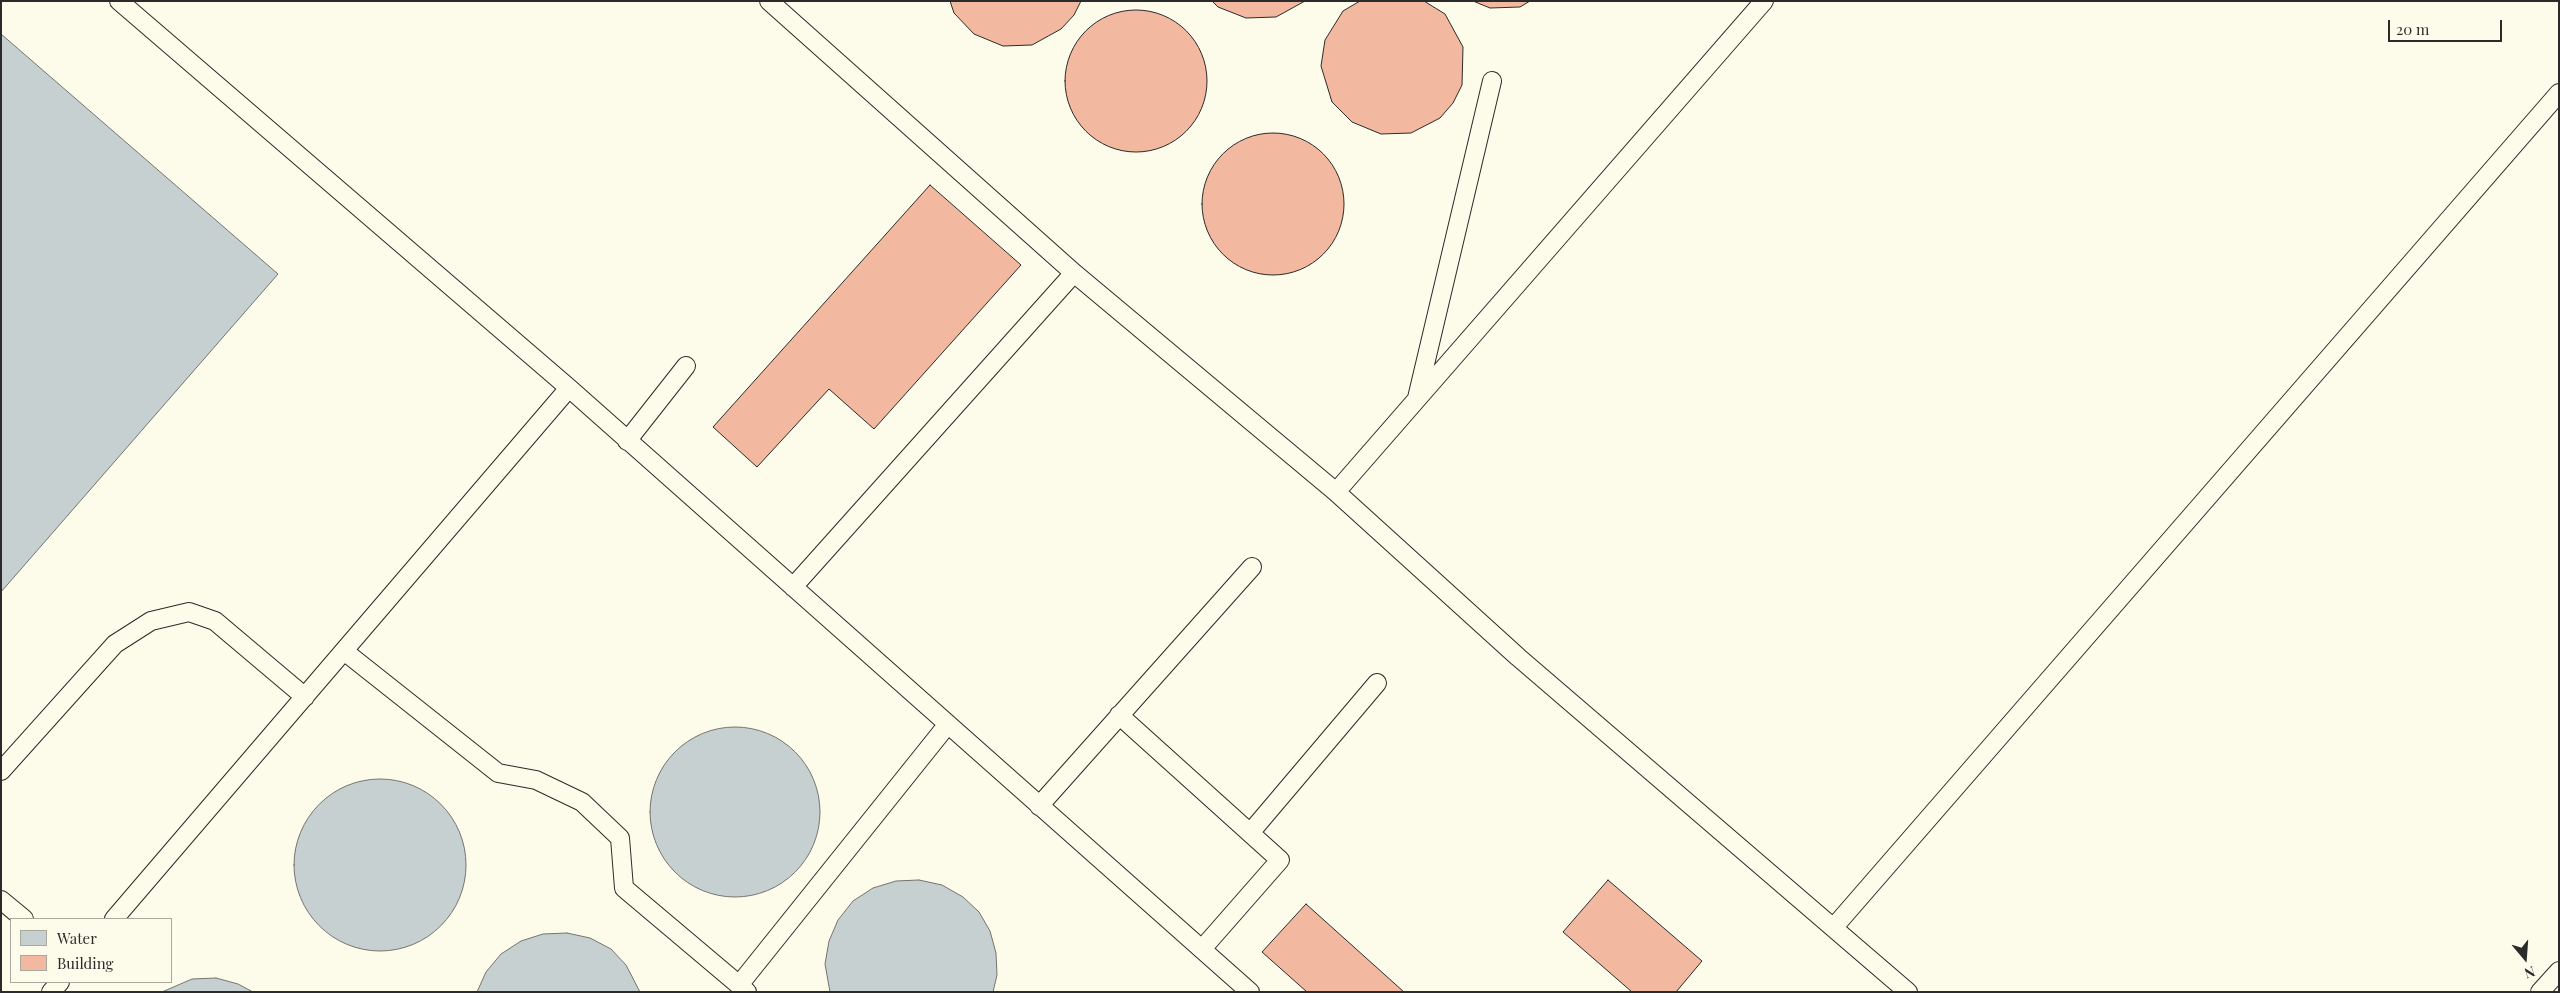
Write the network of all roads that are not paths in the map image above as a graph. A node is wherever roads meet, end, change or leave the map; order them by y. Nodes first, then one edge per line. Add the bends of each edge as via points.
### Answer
1 (120, 1) edge
2 (769, 1) edge
3 (1764, 1) edge
4 (1492, 81) dead end
5 (2559, 93) edge
6 (1074, 272) junction
7 (686, 366) dead end
8 (568, 388) junction
9 (1416, 400) junction
10 (627, 441) junction
11 (1336, 492) junction
12 (1252, 567) dead end
13 (793, 587) junction
14 (344, 650) junction
15 (1377, 683) dead end
16 (305, 697) junction
17 (1119, 716) junction
18 (948, 724) junction
19 (1, 771) edge
20 (1039, 806) junction
21 (1250, 833) junction
22 (1, 900) edge
23 (23, 918) edge
24 (115, 918) edge
25 (1834, 927) junction
26 (1202, 950) junction
27 (2559, 971) edge
28 (743, 988) edge
29 (1250, 992) edge
30 (1908, 992) edge
31 (2540, 992) edge

1 - 8 lane
2 - 6 lane
3 - 9 lane
4 - 9 lane
5 - 25 lane
6 - 11 lane
6 - 13 lane
7 - 10 lane
8 - 10 lane
8 - 14 lane
9 - 11 lane
10 - 13 lane
11 - 25 lane via 1518,657
12 - 17 lane
13 - 18 lane
14 - 16 lane
14 - 28 lane via 498,773 536,780 582,802 620,838 624,888
15 - 21 lane
16 - 19 lane via 215,621 189,612 151,621 115,644
16 - 24 lane
17 - 20 lane
17 - 21 lane
18 - 20 lane
18 - 28 lane
20 - 26 lane
21 - 26 lane via 1280,860
22 - 23 lane
25 - 30 lane
26 - 29 lane
27 - 31 lane

